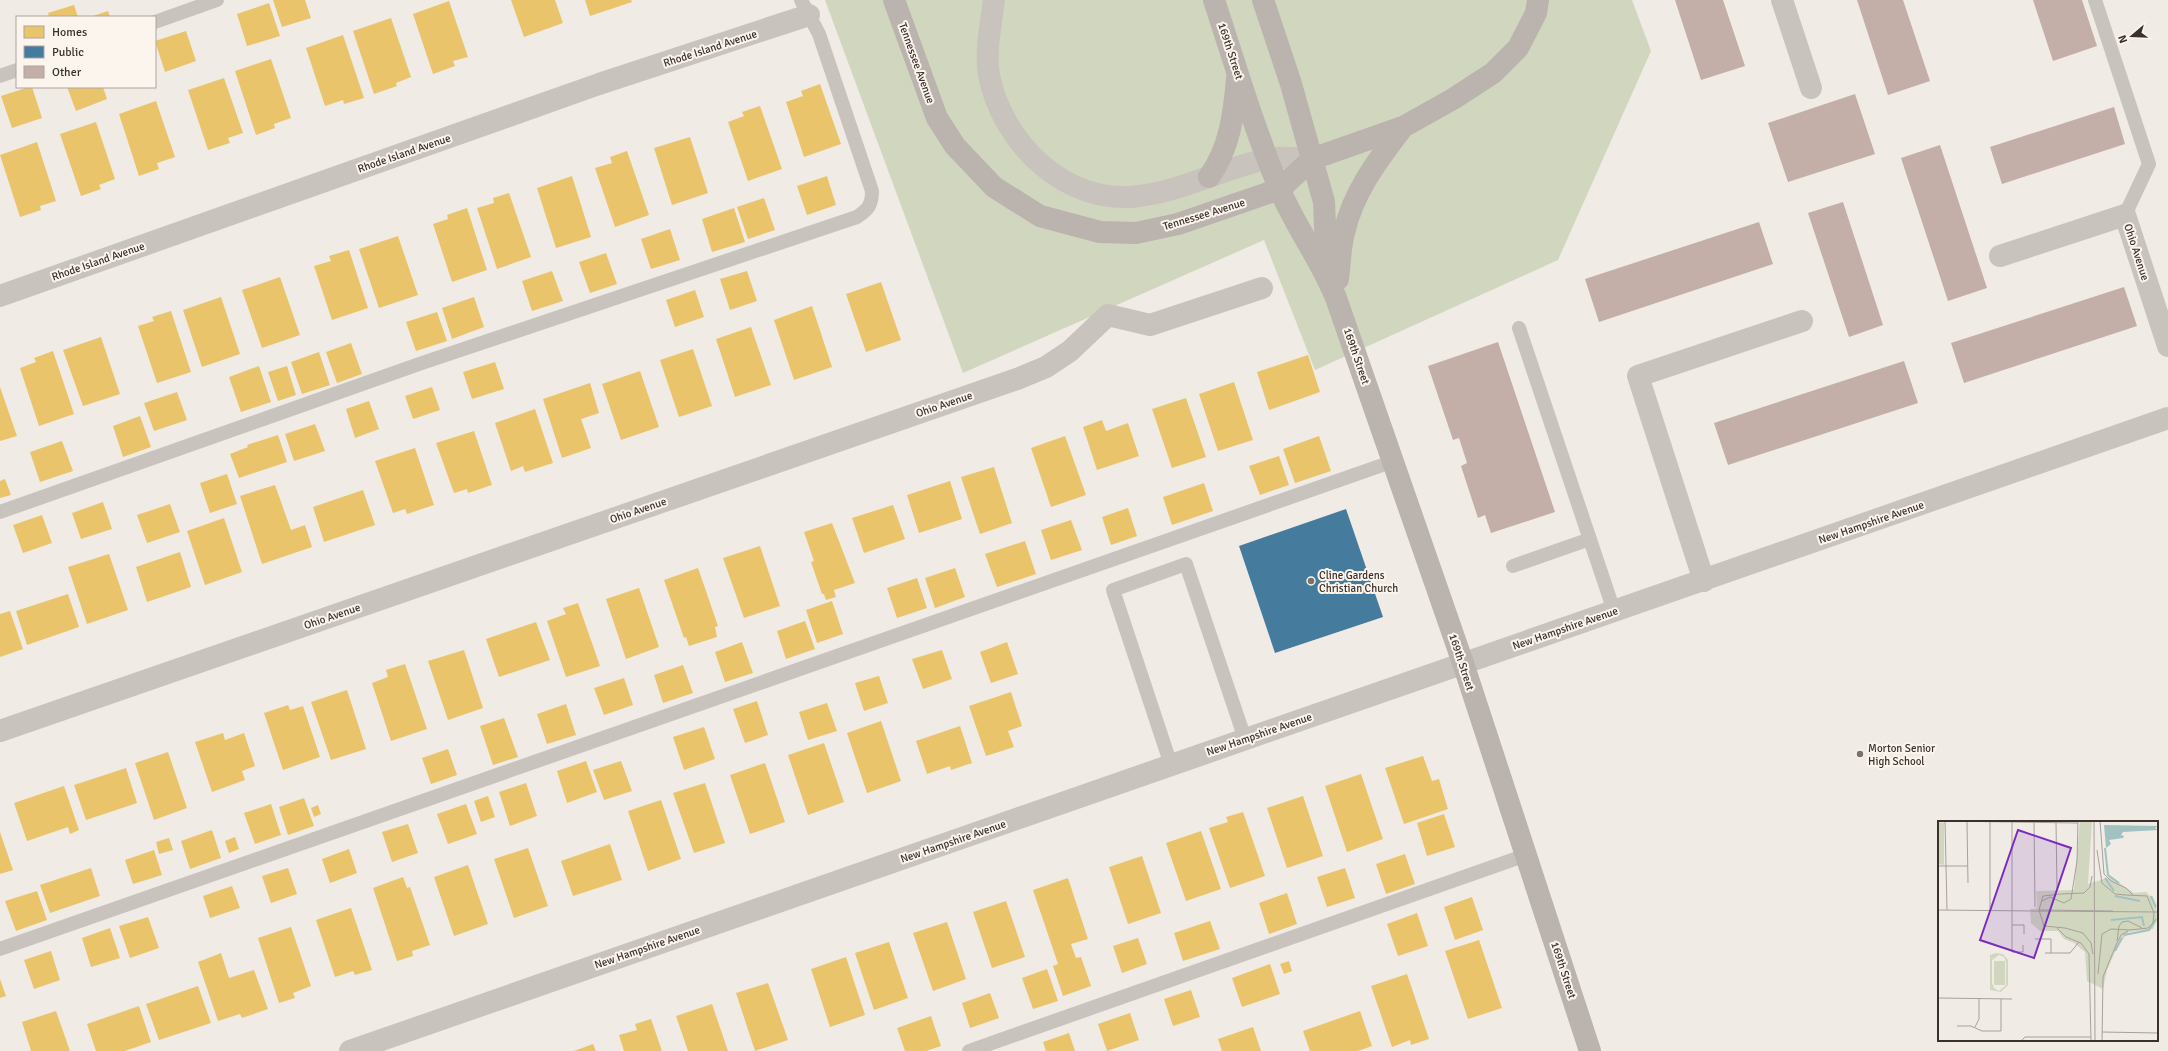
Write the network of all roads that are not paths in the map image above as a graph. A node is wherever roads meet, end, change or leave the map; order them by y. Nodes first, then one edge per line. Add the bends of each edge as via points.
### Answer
1 (217, 0) edge
2 (894, 0) edge
3 (994, 0) edge
4 (1214, 0) edge
5 (1263, 0) edge
6 (1538, 0) edge
7 (1782, 0) edge
8 (2095, 0) edge
9 (805, 7) edge
10 (156, 22) edge
11 (16, 70) edge
12 (1237, 70) junction
13 (0, 76) edge
14 (1811, 88) dead end
15 (1403, 127) junction
16 (1268, 159) junction
17 (1312, 159) junction
18 (1209, 177) junction
19 (1280, 189) junction
20 (2125, 215) junction
21 (2000, 256) dead end
22 (1328, 276) junction
23 (1262, 288) dead end
24 (0, 296) edge
25 (1336, 298) junction
26 (1802, 321) dead end
27 (1520, 328) dead end
28 (2168, 346) edge
29 (2168, 418) edge
30 (1394, 461) junction
31 (0, 512) edge
32 (1590, 539) junction
33 (1513, 566) dead end
34 (1704, 581) junction
35 (1614, 611) junction
36 (1463, 663) junction
37 (0, 731) edge
38 (1245, 739) junction
39 (1170, 765) junction
40 (1526, 855) junction
41 (0, 949) edge
42 (350, 1051) edge
43 (968, 1051) edge
44 (1590, 1051) edge

1 - 10 lane
2 - 19 main road, Tennessee Avenue via 937,118 955,146 994,187 1040,216 1100,232 1136,233 1178,224
3 - 18 street via 989,43 989,74 997,105 1018,141 1055,176 1077,188 1104,196 1131,196 1171,189
4 - 12 main road, 169th Street
5 - 17 main road, 169th Street via 1291,84
6 - 15 main road via 1536,13 1518,48 1492,73 1454,100
7 - 14 street
8 - 20 lane via 2149,164
9 - 24 street, Rhode Island Avenue via 591,87
9 - 31 lane via 819,34 872,190 872,202 867,210 858,216 422,363
11 - 13 lane
12 - 16 main road, 169th Street
12 - 18 main road via 1234,113 1226,146 1217,167
15 - 17 main road
15 - 25 main road via 1365,179 1354,204 1344,233
16 - 17 street
16 - 18 street
16 - 19 main road, 169th Street
17 - 19 main road
17 - 22 main road, 169th Street via 1324,202
19 - 22 main road, 169th Street via 1294,221
20 - 21 street, Ohio Avenue
20 - 28 street, Ohio Avenue
22 - 25 main road, 169th Street
23 - 37 street, Ohio Avenue via 1150,325 1108,315 1070,351 1046,366 1017,379
25 - 30 main road, 169th Street
26 - 34 street via 1638,376
27 - 32 lane
29 - 34 street, New Hampshire Avenue
30 - 36 main road, 169th Street
30 - 41 lane
32 - 33 lane
32 - 35 lane
34 - 35 street, New Hampshire Avenue
35 - 36 street, New Hampshire Avenue
36 - 38 street, New Hampshire Avenue
36 - 40 main road, 169th Street
38 - 39 street, New Hampshire Avenue
38 - 39 lane via 1186,564 1113,590
39 - 42 street, New Hampshire Avenue
40 - 43 lane
40 - 44 main road, 169th Street

